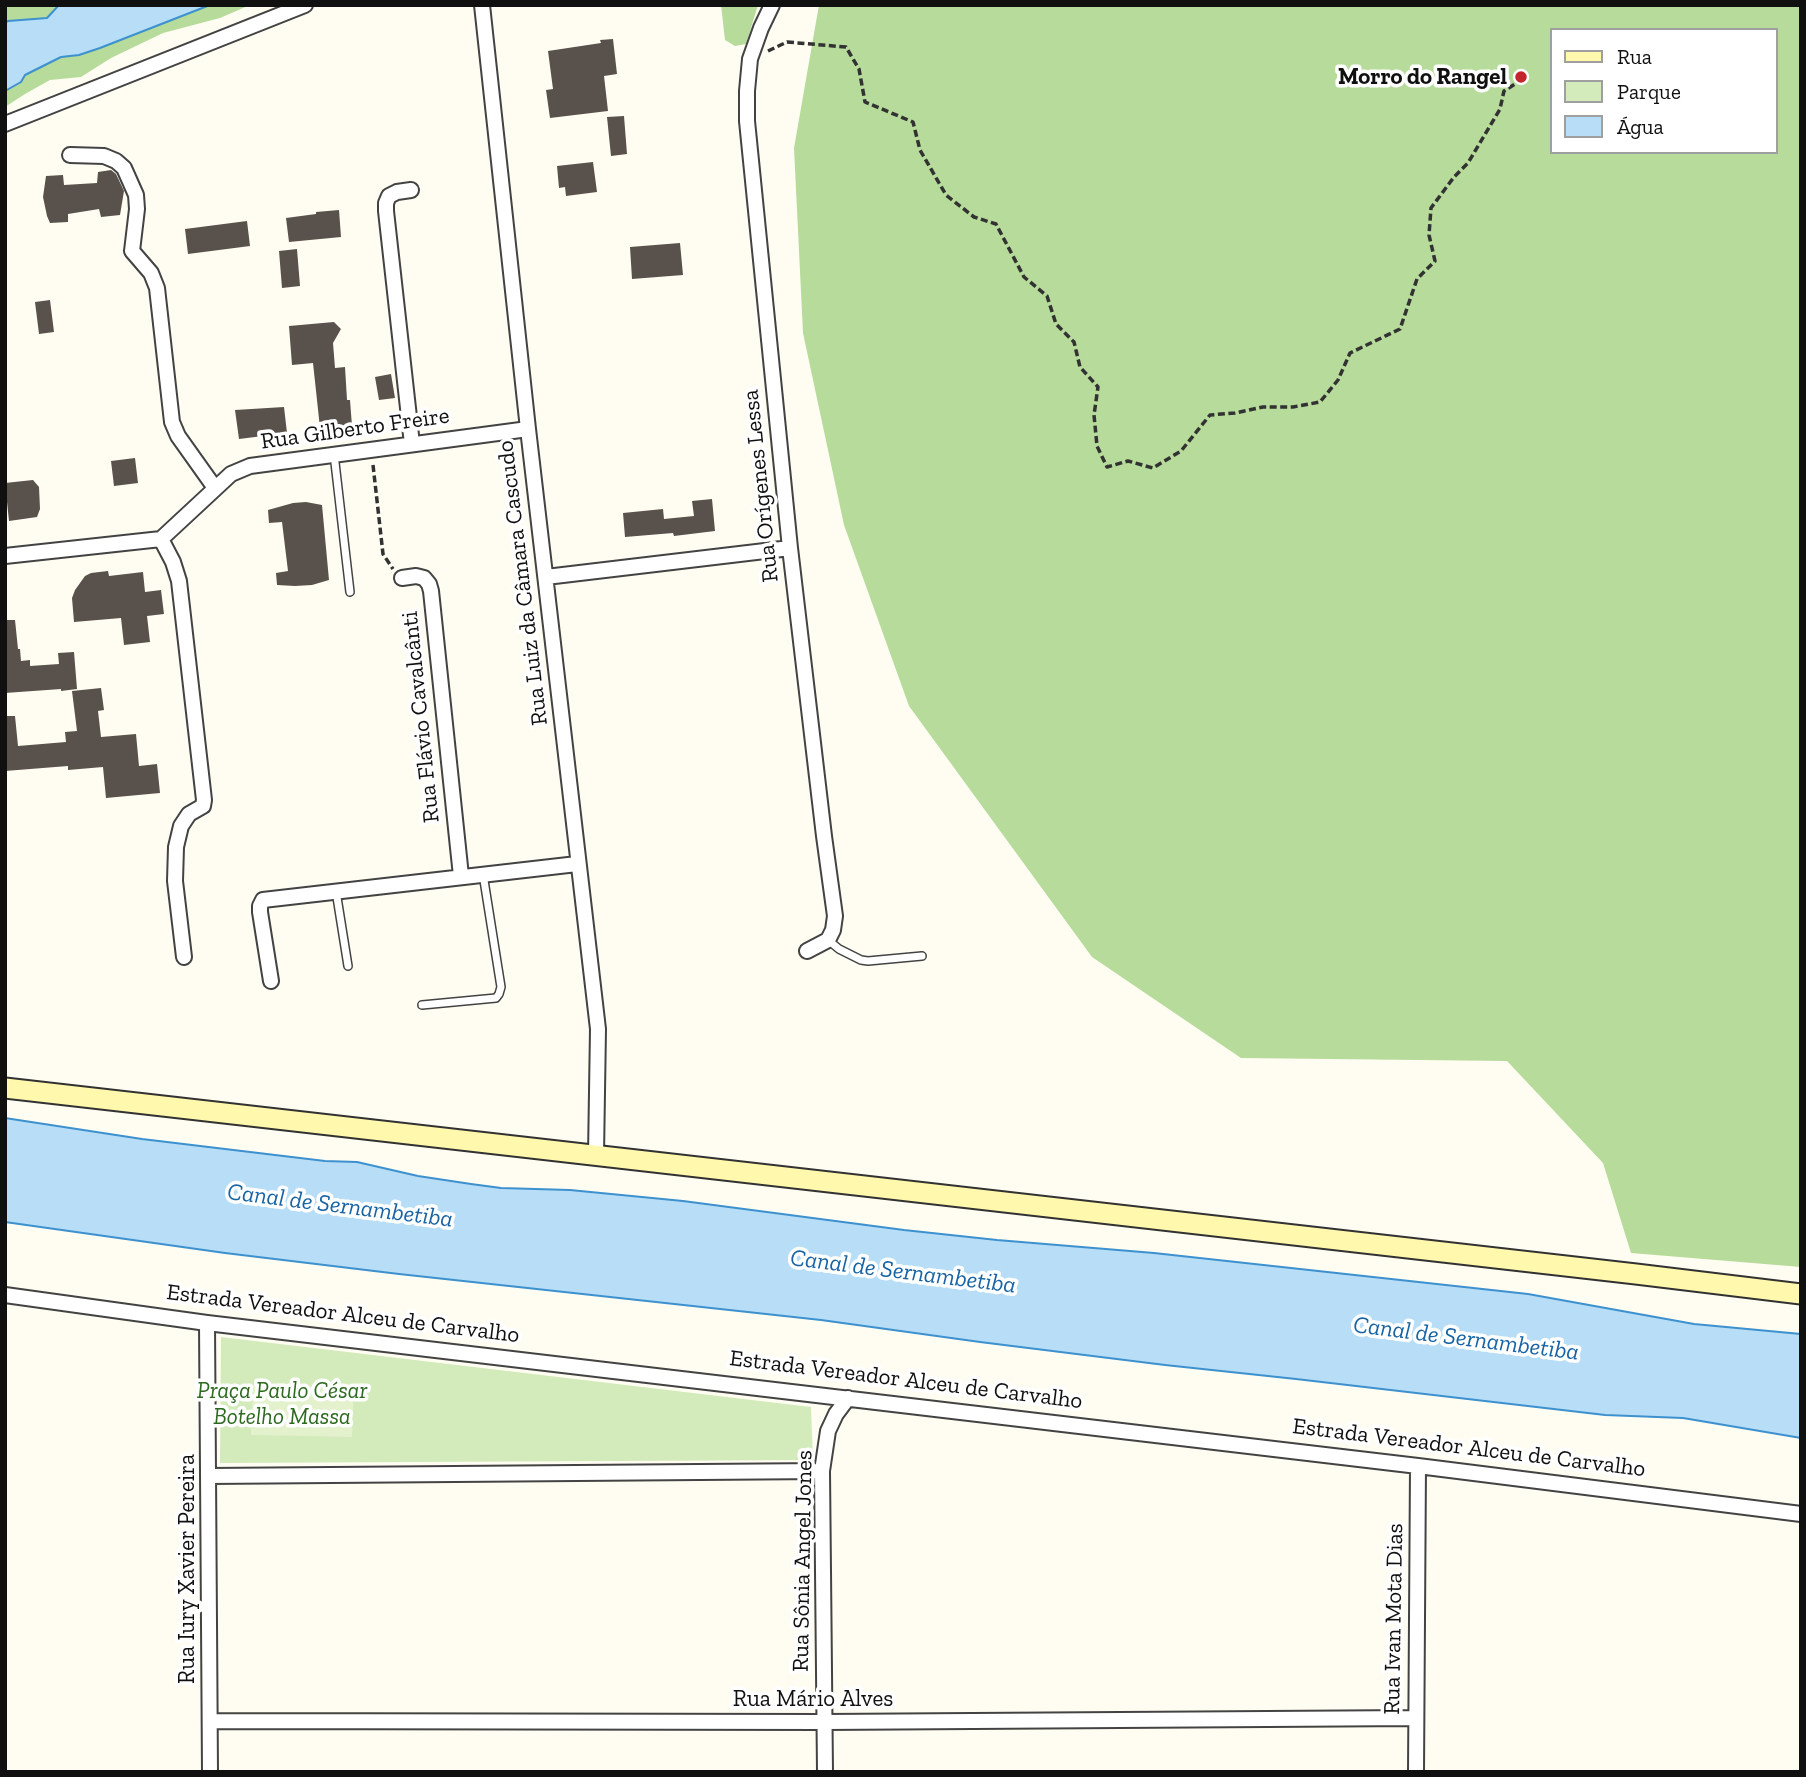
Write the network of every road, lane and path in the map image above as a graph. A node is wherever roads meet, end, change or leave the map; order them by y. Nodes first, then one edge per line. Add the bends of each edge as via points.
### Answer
1 (305, 5) edge
2 (482, 5) edge
3 (772, 5) edge
4 (750, 59) junction
5 (1526, 77) dead end
6 (5, 124) edge
7 (70, 155) dead end
8 (411, 190) dead end
9 (528, 429) junction
10 (412, 443) junction
11 (371, 449) junction
12 (334, 454) junction
13 (215, 488) junction
14 (161, 540) junction
15 (790, 548) junction
16 (5, 556) edge
17 (546, 577) junction
18 (402, 578) joint
19 (350, 592) dead end
20 (577, 863) junction
21 (483, 874) junction
22 (461, 876) junction
23 (336, 891) junction
24 (828, 940) junction
25 (807, 951) dead end
26 (922, 956) dead end
27 (184, 957) dead end
28 (348, 966) dead end
29 (271, 981) dead end
30 (422, 1005) dead end
31 (5, 1088) edge
32 (596, 1156) junction
33 (1801, 1294) edge
34 (5, 1295) edge
35 (207, 1323) junction
36 (848, 1398) junction
37 (1418, 1466) junction
38 (821, 1471) junction
39 (209, 1476) junction
40 (1801, 1514) edge
41 (1416, 1718) junction
42 (211, 1721) junction
43 (825, 1722) junction
44 (210, 1772) edge
45 (825, 1772) edge
46 (1416, 1772) edge

1 - 6 street
2 - 9 street, Rua Luiz da Câmara Cascudo
3 - 4 street, Rua Orígenes Lessa
4 - 5 path via 787,42 846,47 859,69 865,102 913,122 920,150 946,195 974,217 996,224 1024,277 1047,296 1056,324 1074,342 1080,367 1098,387 1094,415 1097,446 1107,467 1128,461 1153,468 1181,451 1210,415 1320,402 1338,380 1350,353 1400,329 1417,279 1435,261 1429,235 1431,208 1468,163 1500,109 1504,91
4 - 15 street, Rua Orígenes Lessa via 747,121
7 - 13 street via 116,161 136,194 132,251 157,288 172,422
8 - 10 street via 389,197 386,211
9 - 10 street, Rua Gilberto Freire
9 - 17 street, Rua Luiz da Câmara Cascudo
10 - 11 street, Rua Gilberto Freire
11 - 12 street, Rua Gilberto Freire
11 - 18 path via 383,554
12 - 13 street, Rua Gilberto Freire via 250,466
12 - 19 lane
13 - 14 street, Rua Gilberto Freire
14 - 16 street
14 - 27 street via 179,581 204,800 181,827 176,847
15 - 17 street
15 - 24 street, Rua Orígenes Lessa via 835,916
17 - 20 street, Rua Luiz da Câmara Cascudo
18 - 22 street, Rua Flávio Cavalcânti via 424,578 431,591
20 - 21 street
20 - 32 street, Rua Luiz da Câmara Cascudo via 598,1029
21 - 22 street
21 - 30 lane via 499,994 496,998
22 - 23 street
23 - 28 lane
23 - 29 street via 264,900 260,912
24 - 25 street
24 - 26 lane via 861,960
31 - 32 street
32 - 33 street
34 - 35 street, Estrada Vereador Alceu de Carvalho
35 - 36 street, Estrada Vereador Alceu de Carvalho
35 - 39 street, Rua Iury Xavier Pereira
36 - 37 street, Estrada Vereador Alceu de Carvalho
36 - 38 street, Rua Sônia Angel Jones via 828,1431
37 - 40 street, Estrada Vereador Alceu de Carvalho
37 - 41 street, Rua Ivan Mota Dias
38 - 39 street
38 - 43 street, Rua Sônia Angel Jones
39 - 42 street, Rua Iury Xavier Pereira
41 - 43 street, Rua Mário Alves
41 - 46 street, Rua Ivan Mota Dias
42 - 43 street, Rua Mário Alves
42 - 44 street, Rua Iury Xavier Pereira
43 - 45 street, Rua Sônia Angel Jones

